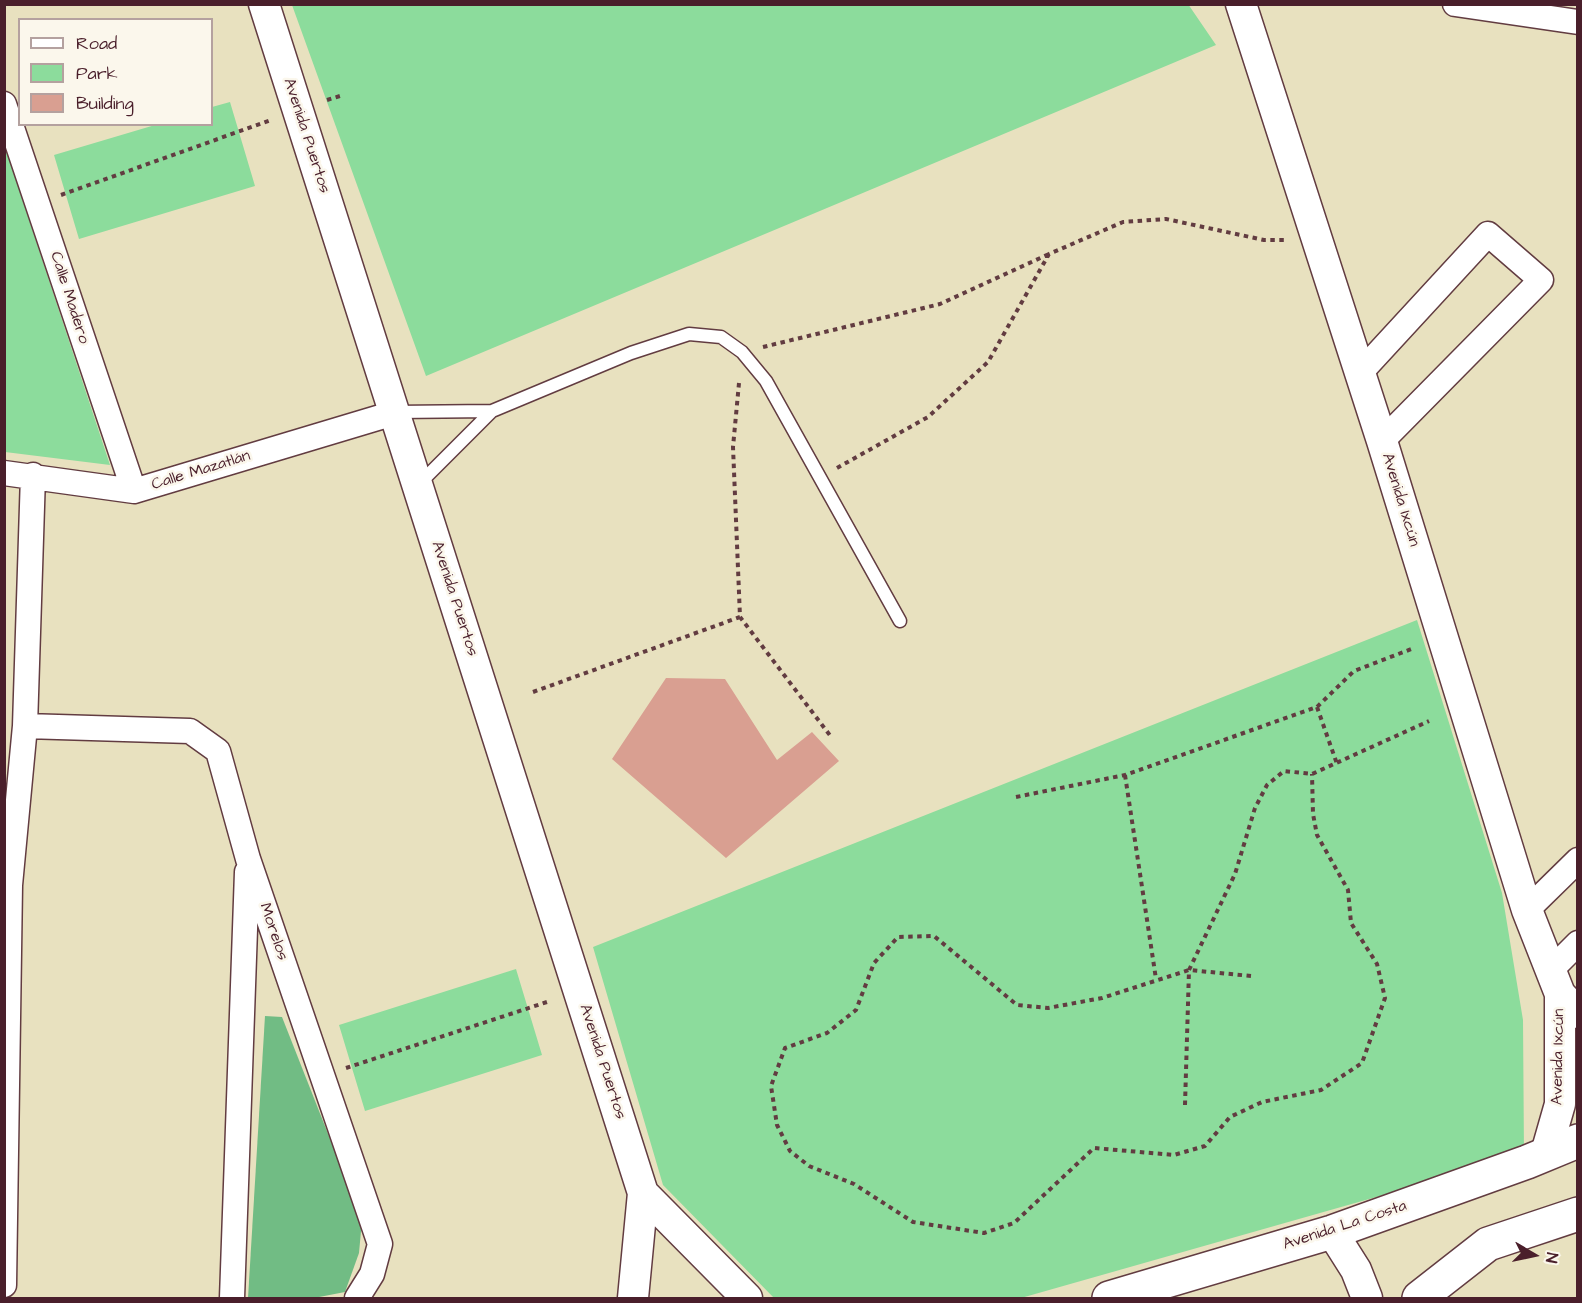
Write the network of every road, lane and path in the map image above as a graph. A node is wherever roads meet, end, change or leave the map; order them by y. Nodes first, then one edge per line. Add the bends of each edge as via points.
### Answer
1 (264, 4) edge
2 (1241, 4) edge
3 (1455, 4) edge
4 (1578, 22) edge
5 (340, 96) dead end
6 (4, 104) edge
7 (298, 111) junction
8 (38, 203) junction
9 (1318, 240) junction
10 (1049, 254) junction
11 (742, 352) junction
12 (1359, 374) junction
13 (492, 411) junction
14 (394, 412) junction
15 (1382, 441) junction
16 (4, 473) edge
17 (33, 475) junction
18 (818, 478) junction
19 (418, 485) junction
20 (134, 491) junction
21 (740, 616) junction
22 (900, 621) dead end
23 (1443, 637) junction
24 (533, 692) dead end
25 (1317, 707) junction
26 (1429, 721) dead end
27 (25, 726) junction
28 (832, 738) dead end
29 (1337, 764) junction
30 (1312, 774) junction
31 (1125, 775) junction
32 (1016, 797) dead end
33 (248, 859) junction
34 (1578, 860) edge
35 (7, 885) edge
36 (1527, 910) junction
37 (1578, 943) edge
38 (1189, 970) junction
39 (1251, 976) dead end
40 (1156, 980) junction
41 (579, 991) junction
42 (1563, 993) edge
43 (322, 1076) junction
44 (1185, 1105) dead end
45 (1578, 1141) edge
46 (1546, 1153) junction
47 (644, 1193) junction
48 (1578, 1214) edge
49 (1332, 1232) junction
50 (4, 1286) edge
51 (1174, 1288) edge
52 (232, 1299) edge
53 (357, 1299) edge
54 (633, 1299) edge
55 (747, 1299) edge
56 (1109, 1299) edge
57 (1367, 1299) edge
58 (1419, 1299) edge

1 - 7 street, Avenida Puertos
2 - 9 street, Avenida Ixcún
3 - 4 street
5 - 7 path
6 - 8 street, Calle Madero
7 - 8 path
7 - 14 street, Avenida Puertos
8 - 20 street, Calle Madero
9 - 10 path via 1264,240 1166,219 1123,222
9 - 12 street, Avenida Ixcún
10 - 11 path via 940,304
10 - 18 path via 988,362 928,417
11 - 13 lane via 721,337 689,334 631,353
11 - 18 lane via 766,381
11 - 21 path via 733,447
12 - 15 street, Avenida Ixcún
12 - 15 street via 1488,234 1541,280
13 - 14 lane
13 - 19 lane
14 - 19 street, Avenida Puertos
14 - 20 street, Calle Mazatlán
15 - 23 street, Avenida Ixcún
16 - 17 street, Calle Mazatlán
17 - 20 street, Calle Mazatlán
17 - 27 street
18 - 22 lane
19 - 41 street, Avenida Puertos
21 - 24 path
21 - 28 path
23 - 25 path via 1354,671
23 - 36 street, Avenida Ixcún
25 - 29 path
25 - 31 path
26 - 29 path
27 - 33 street, Morelos via 190,731 218,751
27 - 35 street
29 - 30 path
30 - 38 path via 1284,771 1267,785 1235,874
30 - 40 path via 1317,835 1348,890 1351,923 1377,964 1385,998 1362,1063 1322,1090 1262,1102 1230,1117 1205,1146 1174,1155 1094,1149 1014,1223 984,1233 913,1222 854,1184 809,1166 790,1151 777,1125 771,1086 784,1048 827,1033 856,1010 874,963 898,937 933,936 1017,1005 1048,1008 1102,998
31 - 32 path
31 - 40 path
33 - 43 street, Morelos
33 - 52 street
34 - 36 street
35 - 50 street
36 - 42 street, Avenida Ixcún
37 - 42 street
38 - 39 path
38 - 40 path
38 - 44 path
41 - 43 path
41 - 47 street, Avenida Puertos
42 - 46 street, Avenida Ixcún via 1560,1104
43 - 53 street, Morelos via 380,1244 372,1274
45 - 46 main road, Avenida La Costa
46 - 49 main road, Avenida La Costa
47 - 54 street, Avenida Puertos
47 - 55 street, Avenida Puertos
48 - 58 main road via 1488,1244
49 - 51 main road, Avenida La Costa
49 - 57 street via 1356,1270
51 - 56 main road, Avenida La Costa

